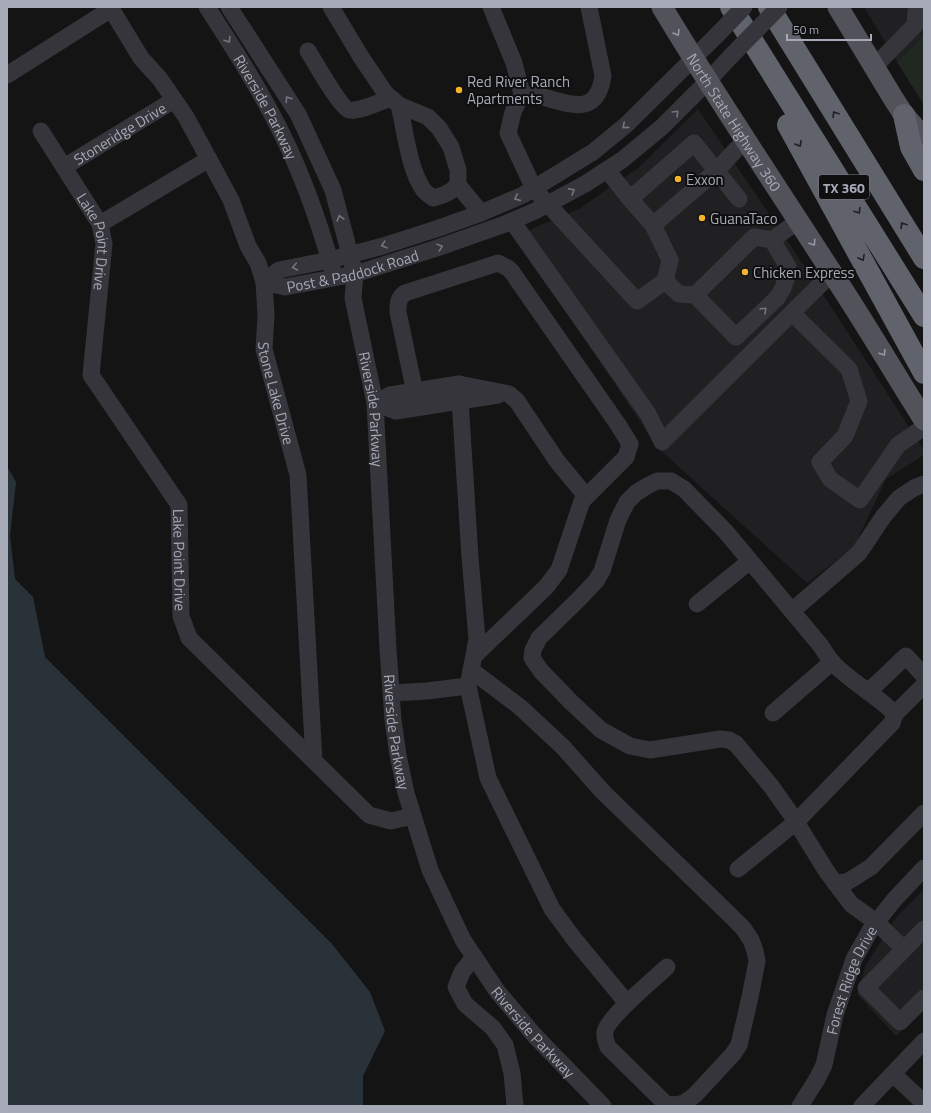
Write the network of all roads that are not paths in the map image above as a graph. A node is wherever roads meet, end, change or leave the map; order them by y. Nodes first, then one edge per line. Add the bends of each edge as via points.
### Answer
1 (207, 7) edge
2 (230, 7) edge
3 (331, 7) edge
4 (491, 7) edge
5 (590, 7) edge
6 (662, 7) edge
7 (731, 7) edge
8 (744, 7) edge
9 (768, 7) edge
10 (779, 7) edge
11 (838, 7) edge
12 (110, 8) edge
13 (915, 8) edge
14 (308, 51) dead end
15 (693, 59) junction
16 (763, 59) junction
17 (874, 67) junction
18 (7, 75) edge
19 (707, 82) junction
20 (522, 94) junction
21 (174, 100) junction
22 (395, 102) junction
23 (904, 115) junction
24 (41, 131) dead end
25 (924, 138) edge
26 (746, 139) junction
27 (209, 159) junction
28 (64, 167) junction
29 (607, 170) junction
30 (924, 170) edge
31 (716, 171) junction
32 (458, 185) junction
33 (534, 188) junction
34 (630, 199) junction
35 (739, 199) dead end
36 (548, 204) junction
37 (481, 213) junction
38 (512, 221) junction
39 (798, 221) junction
40 (100, 224) junction
41 (653, 225) junction
42 (772, 240) junction
43 (350, 255) junction
44 (924, 258) edge
45 (330, 260) junction
46 (832, 272) junction
47 (355, 274) junction
48 (336, 278) junction
49 (665, 281) junction
50 (264, 282) junction
51 (696, 295) junction
52 (354, 298) junction
53 (792, 314) junction
54 (924, 316) edge
55 (924, 373) edge
56 (459, 384) junction
57 (506, 394) junction
58 (416, 399) junction
59 (460, 402) junction
60 (375, 403) junction
61 (924, 420) edge
62 (924, 427) edge
63 (924, 484) edge
64 (586, 496) junction
65 (750, 561) junction
66 (697, 604) dead end
67 (792, 611) junction
68 (832, 662) junction
69 (471, 670) junction
70 (924, 676) edge
71 (924, 685) edge
72 (868, 692) junction
73 (392, 693) junction
74 (773, 713) dead end
75 (895, 714) junction
76 (314, 761) junction
77 (924, 813) edge
78 (413, 816) junction
79 (796, 822) junction
80 (924, 868) edge
81 (738, 869) dead end
82 (835, 883) junction
83 (876, 922) junction
84 (922, 936) edge
85 (904, 949) junction
86 (474, 957) junction
87 (667, 967) dead end
88 (924, 998) edge
89 (628, 1003) junction
90 (924, 1041) edge
91 (893, 1074) junction
92 (924, 1103) edge
93 (868, 1104) edge
94 (515, 1106) edge
95 (603, 1106) edge
96 (800, 1106) edge

1 -> 45 street, Riverside Parkway via 255,83 283,136 304,184
43 -> 2 street, Riverside Parkway via 333,190 298,114
3 - 22 street via 361,57 386,94
4 - 20 street via 514,63
5 - 20 street via 603,76 602,86 596,97 586,104 574,105
6 -> 15 main road, North State Highway 360
7 - 16 highway, TX 360
8 - 15 street, Post & Paddock Road, bridge
44 -> 9 highway, TX 360
10 - 19 street, Post & Paddock Road, bridge
11 - 17 main road
12 - 18 street
12 - 21 street, Stone Lake Drive via 141,58
13 - 17 street via 915,25
14 - 22 street via 337,98 349,110
15 - 19 main road, North State Highway 360
15 -> 33 street, Post & Paddock Road via 621,130 593,152
16 -> 54 highway, TX 360
16 -> 55 highway via 767,86
17 - 23 main road
19 - 26 main road, North State Highway 360
29 -> 19 street, Post & Paddock Road via 662,127
20 - 33 street via 513,112 508,133
21 - 27 street, Stone Lake Drive
21 - 28 street, Stoneridge Drive
22 - 32 street via 428,117 439,128 451,147 458,170
22 - 32 street via 416,176 424,190 433,198 451,192
23 - 25 main road
23 - 30 highway via 911,147
24 - 28 street, Lake Point Drive
26 - 31 street
26 - 39 main road, North State Highway 360
27 - 40 street
27 - 50 street, Stone Lake Drive via 231,200
28 - 40 street, Lake Point Drive
29 - 34 street
36 -> 29 street, Post & Paddock Road
31 - 34 street via 694,143
31 - 35 street
31 - 41 street
32 - 37 street
33 - 36 street
33 -> 37 street, Post & Paddock Road
34 - 41 street
36 - 38 street, Post & Paddock Road
36 - 49 street via 637,301
37 -> 43 street, Post & Paddock Road
47 -> 38 street, Post & Paddock Road
38 - 53 street via 648,414 662,442
39 - 42 street
39 -> 46 main road, North State Highway 360
40 - 76 street, Lake Point Drive via 104,244 91,375 179,504 181,616 189,638
41 - 49 street via 670,260
42 - 51 street via 754,237
51 -> 42 street via 736,337 777,298 787,276 788,267
43 - 45 street, Post & Paddock Road
43 - 47 street, Riverside Parkway
45 - 48 street, Riverside Parkway
45 -> 50 street, Post & Paddock Road via 279,270
46 - 53 street
46 -> 61 main road, North State Highway 360
47 - 48 street, Post & Paddock Road
47 - 52 street, Riverside Parkway
48 - 50 street, Post & Paddock Road via 285,287
48 - 52 street, Riverside Parkway
49 - 51 street via 679,294
50 - 76 street, Stone Lake Drive via 264,349 298,475
52 - 60 street, Riverside Parkway
53 - 62 street via 849,369 859,401 844,436 820,462 830,479 860,500 898,445
56 - 57 street
56 - 58 street
56 - 59 street
57 - 59 street
57 - 64 street via 518,401 557,461
58 - 59 street
58 - 60 street via 396,411
58 - 64 street via 398,312 398,302 402,295 498,263 508,268 630,444 626,457
59 - 69 street via 477,640
60 - 73 street, Riverside Parkway
63 - 67 street via 898,498 859,553
64 - 69 street via 582,501 559,570
65 - 66 street
65 - 67 street
65 - 79 street via 684,489 671,481 658,481 636,493 627,502 596,581 539,638 532,658 570,702 601,730 630,746 650,750 720,739 736,744 771,786
67 - 68 street
68 - 72 street
68 - 74 street
69 - 73 street via 427,691
69 - 89 street via 488,778 552,909
69 - 89 street via 520,707 563,747 603,792 743,928 751,940 757,961 739,1045 684,1103 666,1104 608,1047 605,1031
70 - 72 street via 906,656
71 - 75 street
72 - 75 street
73 - 78 street, Riverside Parkway via 398,755
75 - 79 street via 892,723
76 - 78 street, Lake Point Drive via 369,815 391,821
77 - 82 street via 871,867 847,882
78 - 86 street, Riverside Parkway via 430,870 463,940
79 - 81 street
79 - 82 street
80 - 83 street, Forest Ridge Drive
82 - 83 street via 851,904
83 - 85 street
83 - 96 street, Forest Ridge Drive via 854,959 835,1015 824,1065
84 - 85 street
85 - 88 street via 866,988 900,1022
86 - 94 street via 462,972 456,987 465,1004 493,1028 505,1045 512,1073
86 - 95 street, Riverside Parkway via 497,992 535,1036
87 - 89 street
90 - 91 street
91 - 92 street
91 - 93 street

